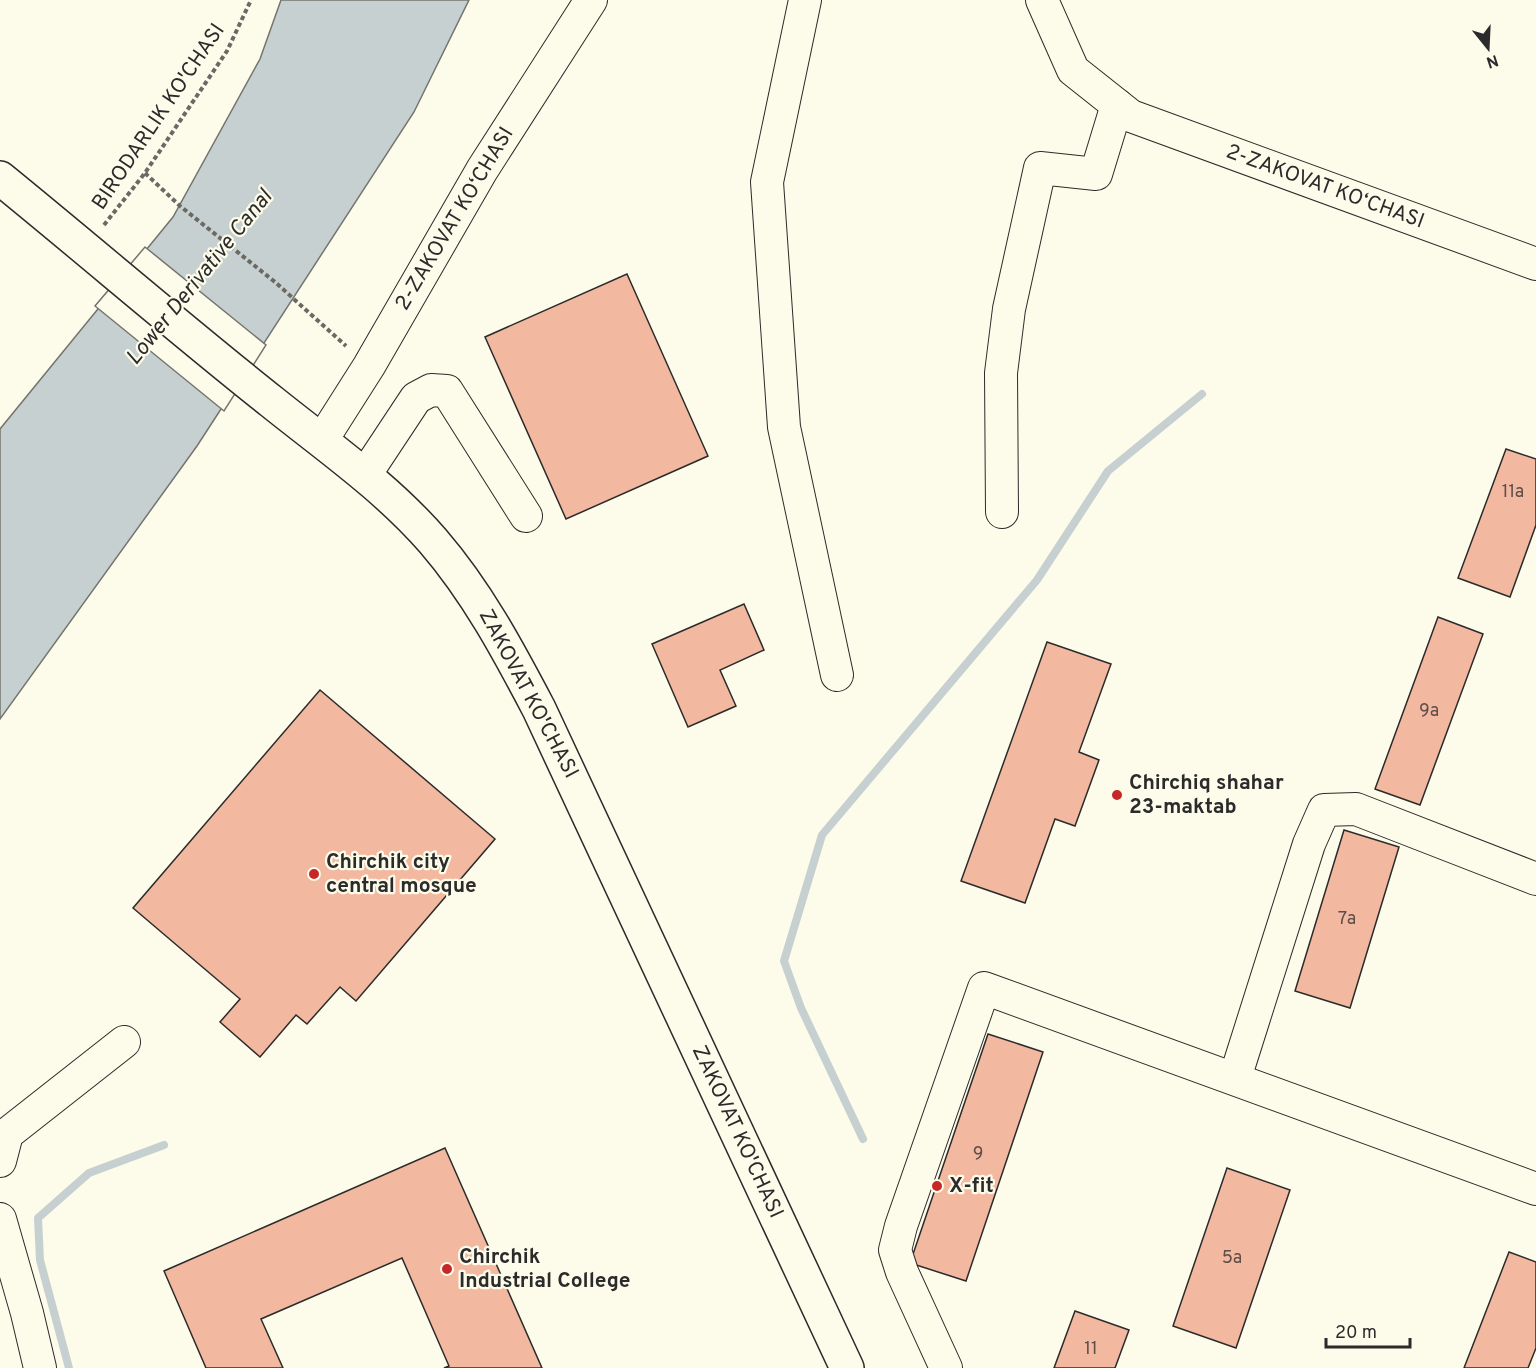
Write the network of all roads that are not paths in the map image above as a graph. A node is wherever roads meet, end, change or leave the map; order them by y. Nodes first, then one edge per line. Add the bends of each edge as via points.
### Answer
1 (591, 0) edge
2 (804, 0) edge
3 (1042, 0) edge
4 (1117, 105) junction
5 (0, 178) edge
6 (1536, 264) edge
7 (321, 440) junction
8 (365, 475) junction
9 (1002, 512) dead end
10 (526, 516) dead end
11 (837, 675) dead end
12 (1536, 879) edge
13 (124, 1042) dead end
14 (1235, 1078) junction
15 (0, 1161) edge
16 (1536, 1189) edge
17 (0, 1219) edge
18 (40, 1368) edge
19 (847, 1368) edge
20 (946, 1368) edge

1 - 7 street, 2-ZAKOVAT KO‘CHASI via 482,170 369,366
2 - 11 street via 767,182 784,427
3 - 4 street, 2-ZAKOVAT KO‘CHASI via 1073,70
4 - 6 street, 2-ZAKOVAT KO‘CHASI via 1131,117
4 - 9 street via 1096,174 1040,168 1009,309 1001,373
5 - 7 main road, ZAKOVAT KO'CHASI
7 - 8 main road, ZAKOVAT KO'CHASI
8 - 10 street via 416,398 431,390 447,391
8 - 19 main road, ZAKOVAT KO'CHASI via 433,541 491,620 516,664
12 - 14 street via 1356,809 1324,810 1309,844
13 - 15 street via 7,1134
14 - 16 street
14 - 20 street via 984,988 895,1250
17 - 18 street

